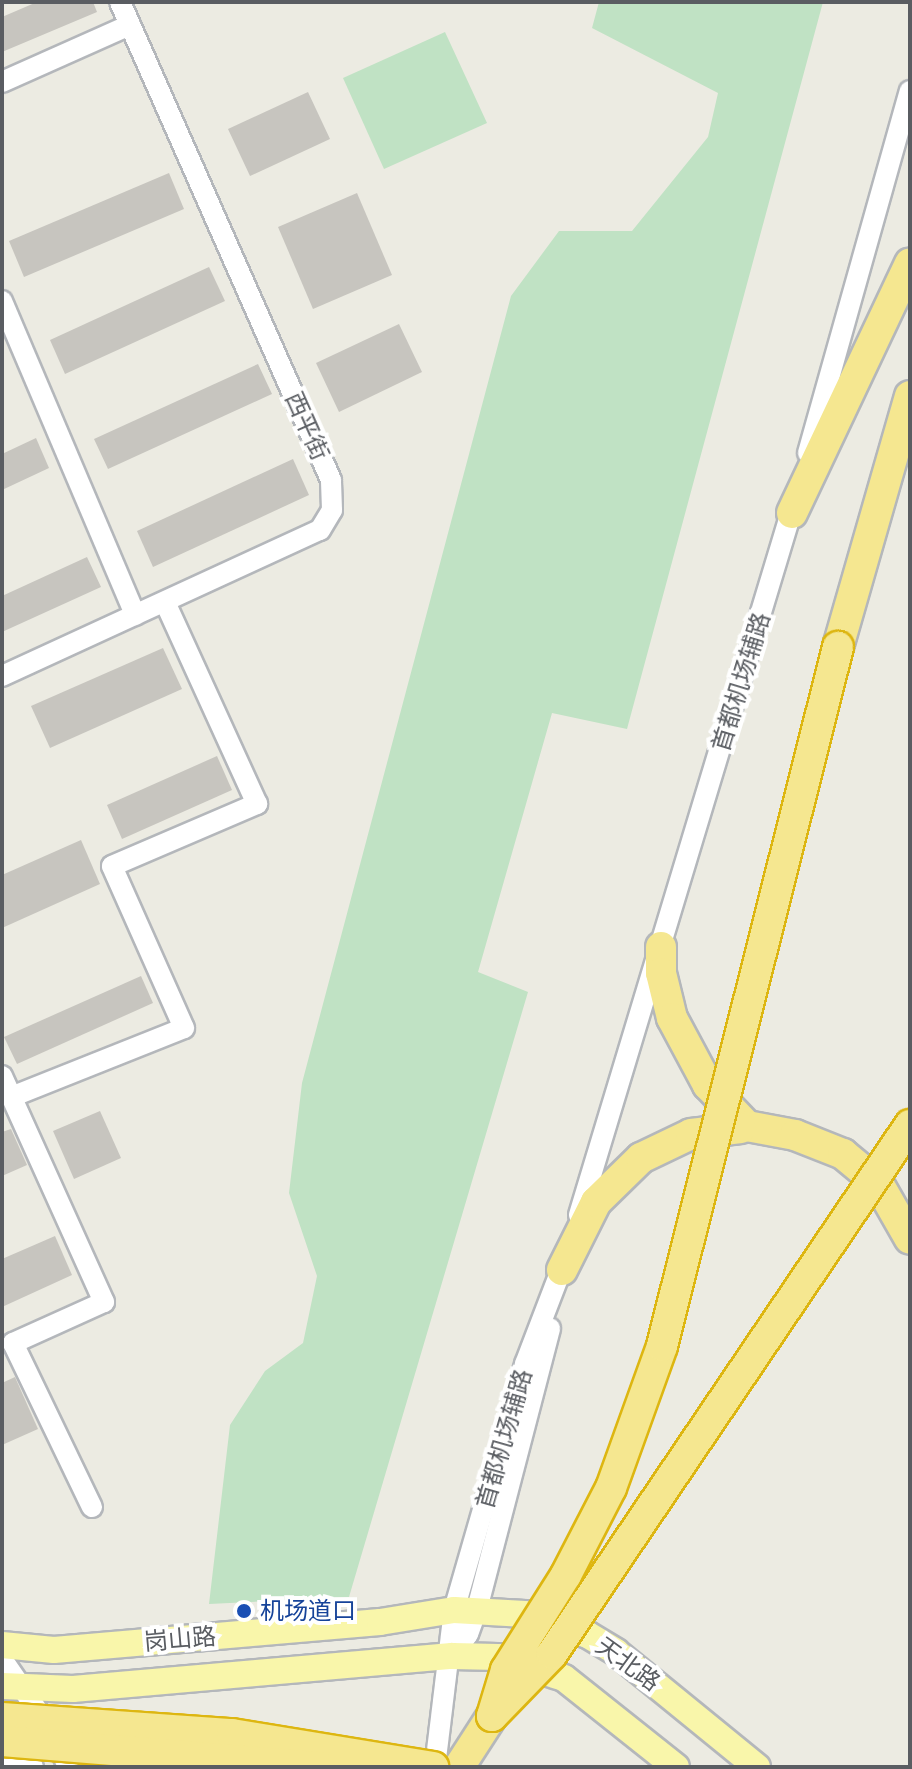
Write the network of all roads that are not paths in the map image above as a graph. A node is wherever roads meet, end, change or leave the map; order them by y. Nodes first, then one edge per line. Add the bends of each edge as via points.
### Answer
1 (120, 2) edge
2 (130, 25) junction
3 (2, 82) edge
4 (910, 91) edge
5 (910, 263) edge
6 (2, 301) edge
7 (910, 396) edge
8 (792, 513) junction
9 (165, 602) junction
10 (135, 615) junction
11 (2, 676) edge
12 (661, 947) junction
13 (2, 1076) edge
14 (11, 1097) junction
15 (910, 1125) edge
16 (747, 1126) junction
17 (910, 1239) edge
18 (562, 1270) junction
19 (92, 1507) dead end
20 (465, 1610) junction
21 (2, 1645) edge
22 (452, 1656) junction
23 (2, 1659) edge
24 (12, 1686) edge
25 (2, 1706) edge
26 (492, 1716) junction
27 (2, 1718) edge
28 (2, 1741) edge
29 (665, 1762) edge
30 (2, 1763) edge
31 (15, 1767) edge
32 (33, 1767) edge
33 (68, 1767) edge
34 (320, 1767) edge
35 (434, 1767) edge
36 (459, 1767) edge
37 (757, 1767) edge

1 - 2 street, 西平街
2 - 3 street
2 - 9 street, 西平街 via 331,480 332,510 320,530
4 - 8 street, 首都机场辅路
5 - 8 highway
6 - 10 street
7 - 26 highway, bridge via 838,647 662,1346 611,1488 566,1575 506,1670
8 - 12 street, 首都机场辅路
9 - 10 street, 西平街
9 - 14 street via 257,804 112,866 184,1028
10 - 11 street, 西平街
12 - 16 highway via 664,990 683,1046 696,1071
12 - 18 street, 首都机场辅路
13 - 14 street
14 - 19 street via 104,1302 13,1343
15 - 26 highway, bridge via 552,1654
16 - 17 highway via 795,1135 843,1154 878,1183
16 - 18 highway via 691,1134 641,1158 596,1202
18 - 20 street, 首都机场辅路 via 542,1367
20 - 21 main road, 岗山路 via 54,1650
20 - 22 street, 首都机场辅路 via 468,1634
20 - 37 main road, 天北路 via 525,1614 588,1635 649,1676
22 - 24 main road, 岗山路 via 73,1689
22 - 29 main road, 天北路 via 498,1657 544,1669 584,1693
22 - 35 street
23 - 24 street
24 - 33 street via 53,1733
25 - 32 street
26 - 36 highway
27 - 35 highway, bridge via 232,1734
28 - 34 highway, bridge
30 - 31 street

